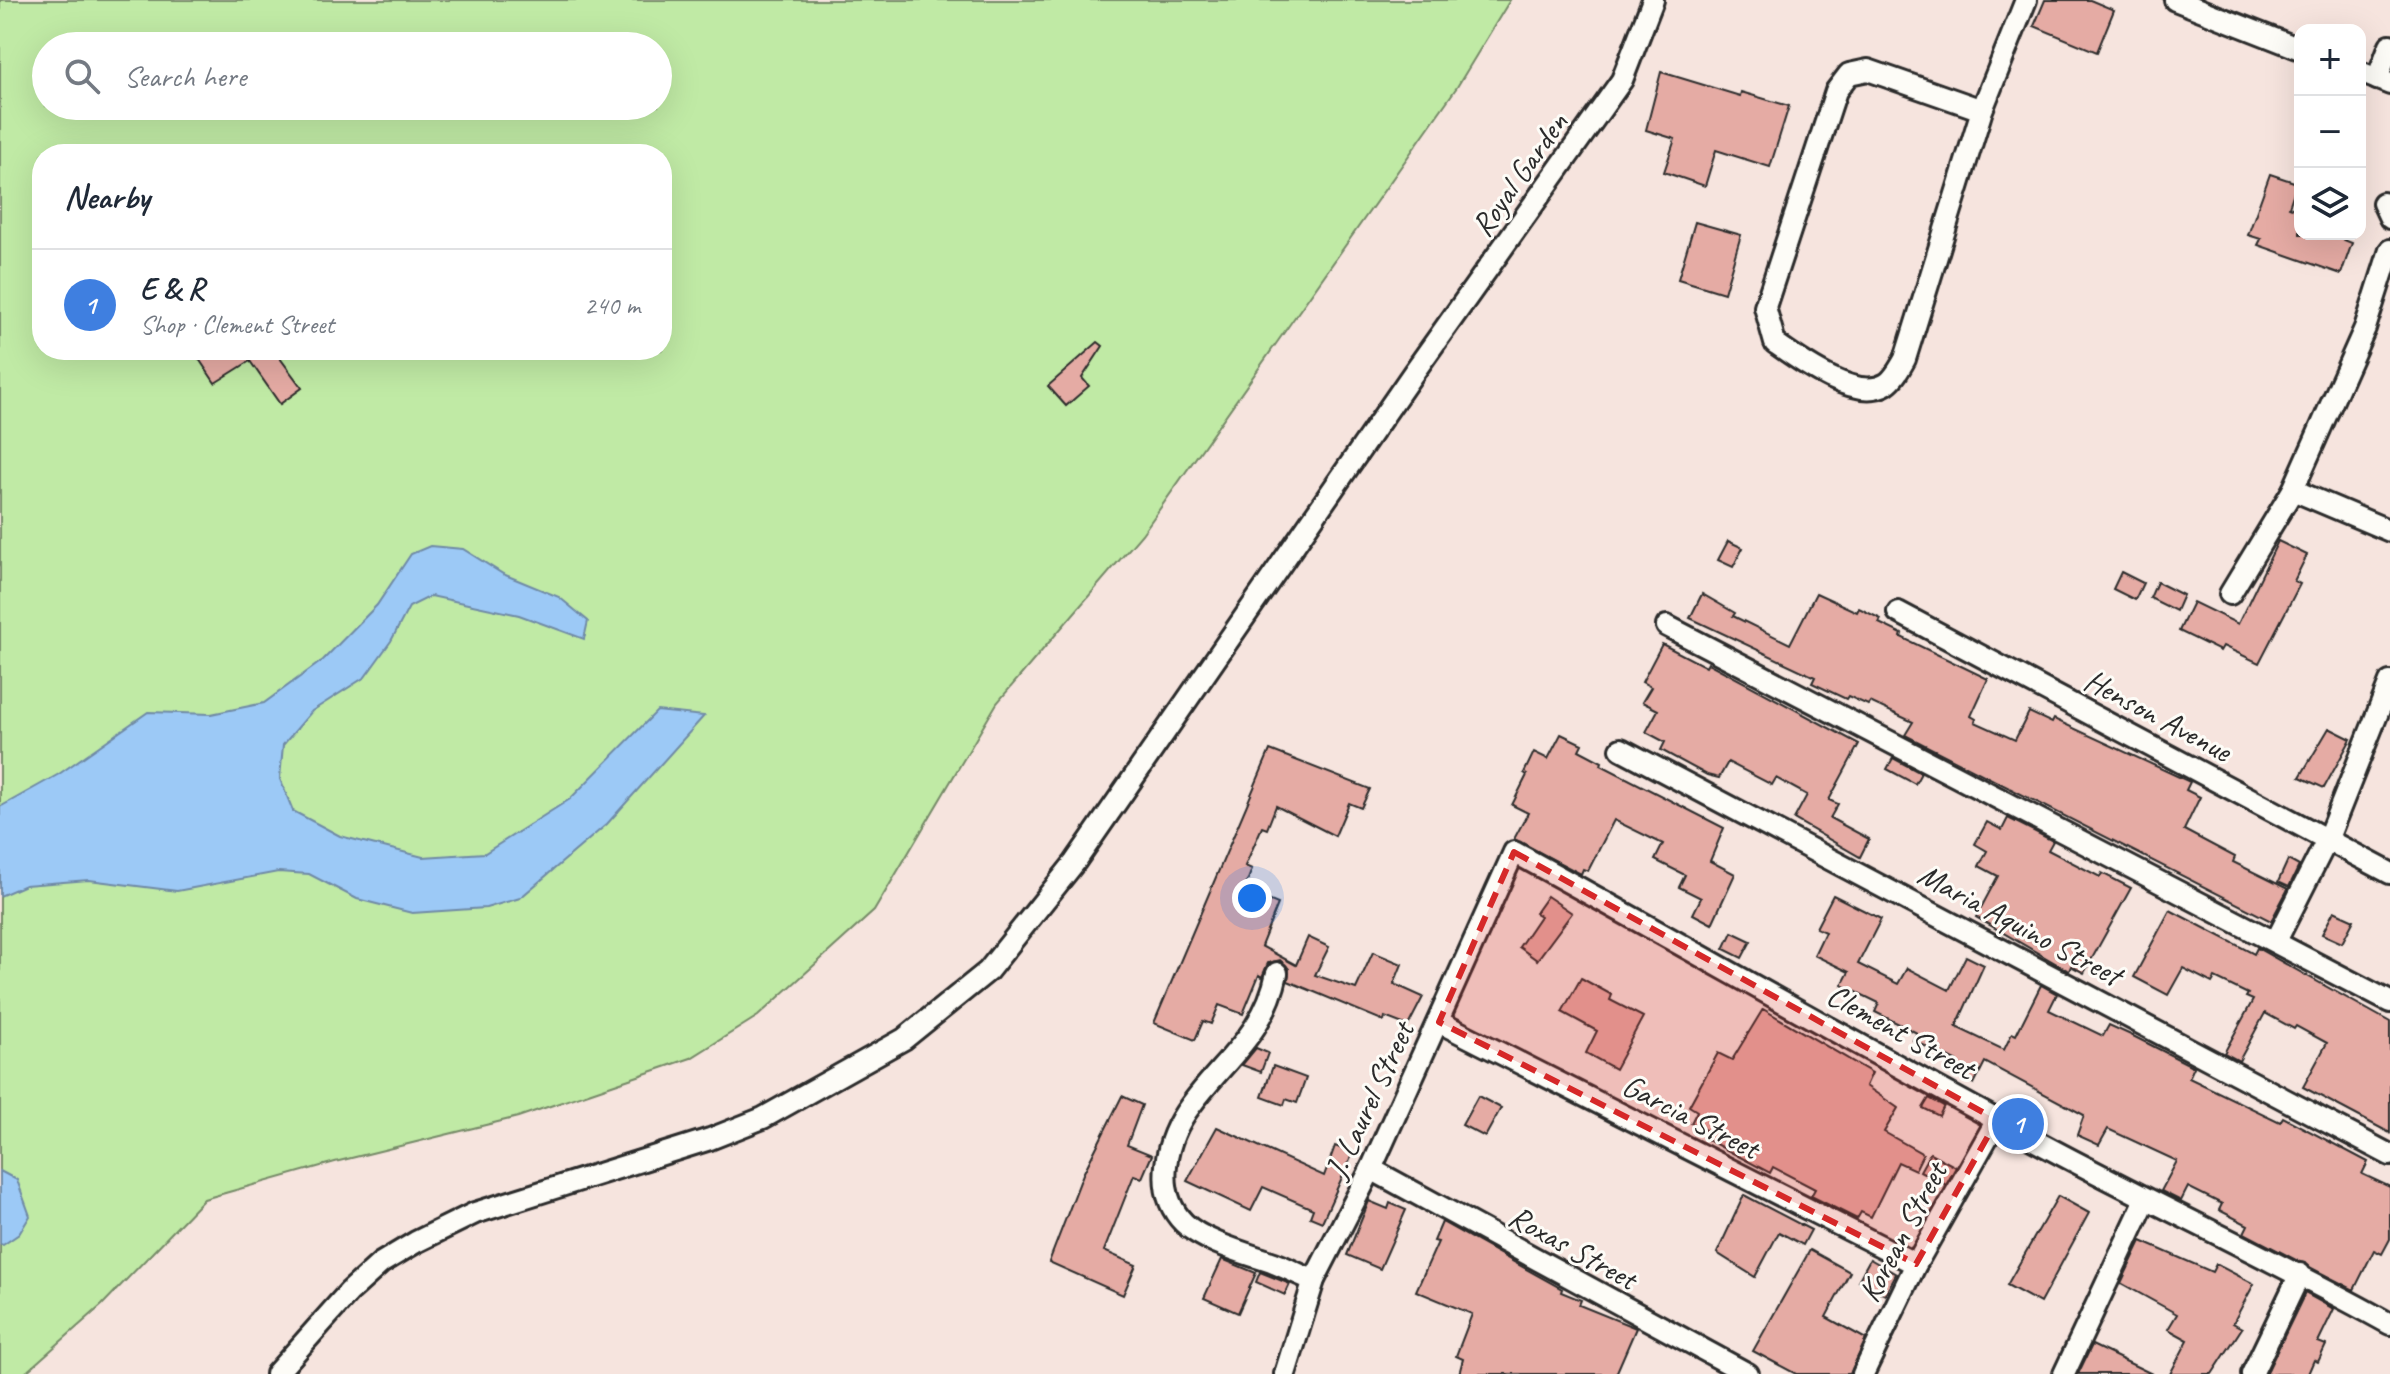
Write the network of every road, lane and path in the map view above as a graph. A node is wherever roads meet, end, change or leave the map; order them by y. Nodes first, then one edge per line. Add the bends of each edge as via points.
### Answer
1 (1653, 0) edge
2 (2026, 0) edge
3 (2175, 0) edge
4 (2390, 45) edge
5 (2294, 47) edge
6 (2376, 78) edge
7 (1982, 110) junction
8 (2390, 250) edge
9 (2293, 490) junction
10 (2390, 531) edge
11 (2230, 594) dead end
12 (1898, 612) dead end
13 (1667, 626) dead end
14 (2390, 682) edge
15 (1621, 749) dead end
16 (2328, 838) junction
17 (1514, 852) joint
18 (2390, 873) edge
19 (2276, 941) junction
20 (1277, 973) dead end
21 (2390, 1002) edge
22 (1439, 1022) junction
23 (1997, 1120) junction
24 (2390, 1155) edge
25 (1371, 1169) junction
26 (2146, 1199) junction
27 (1916, 1264) junction
28 (2300, 1274) junction
29 (1314, 1280) junction
30 (2390, 1324) edge
31 (276, 1374) edge
32 (1285, 1374) edge
33 (1748, 1374) edge
34 (1863, 1374) edge
35 (2064, 1374) edge
36 (2252, 1374) edge

1 - 31 street, Royal Garden via 1622,80 1075,862 988,971 904,1039 763,1118 475,1213 416,1242 381,1263 349,1292
2 - 7 street
3 - 5 street
4 - 6 street
7 - 7 street via 1868,70 1849,74 1836,91 1765,307 1775,343 1832,379 1857,386 1890,383 1905,359
8 - 9 street via 2365,328
9 - 10 street
9 - 11 street
12 - 16 street, Henson Avenue
13 - 19 street
14 - 16 street
15 - 24 street, Maria Aquino Street
16 - 18 street, Henson Avenue
16 - 19 street
17 - 22 street, J. Laurel Street
17 - 23 street, Clement Street
19 - 21 street
20 - 29 street via 1272,997 1246,1044 1190,1106 1164,1166 1170,1204 1186,1225
22 - 25 street, J. Laurel Street
22 - 27 street, Garcia Street
23 - 26 street, Clement Street
23 - 27 street, Korean Street
25 - 29 street, J. Laurel Street
25 - 33 street, Roxas Street
26 - 28 street, Clement Street
26 - 35 street
27 - 34 street, Korean Street
28 - 30 street, Clement Street
28 - 36 street
29 - 32 street, J. Laurel Street

